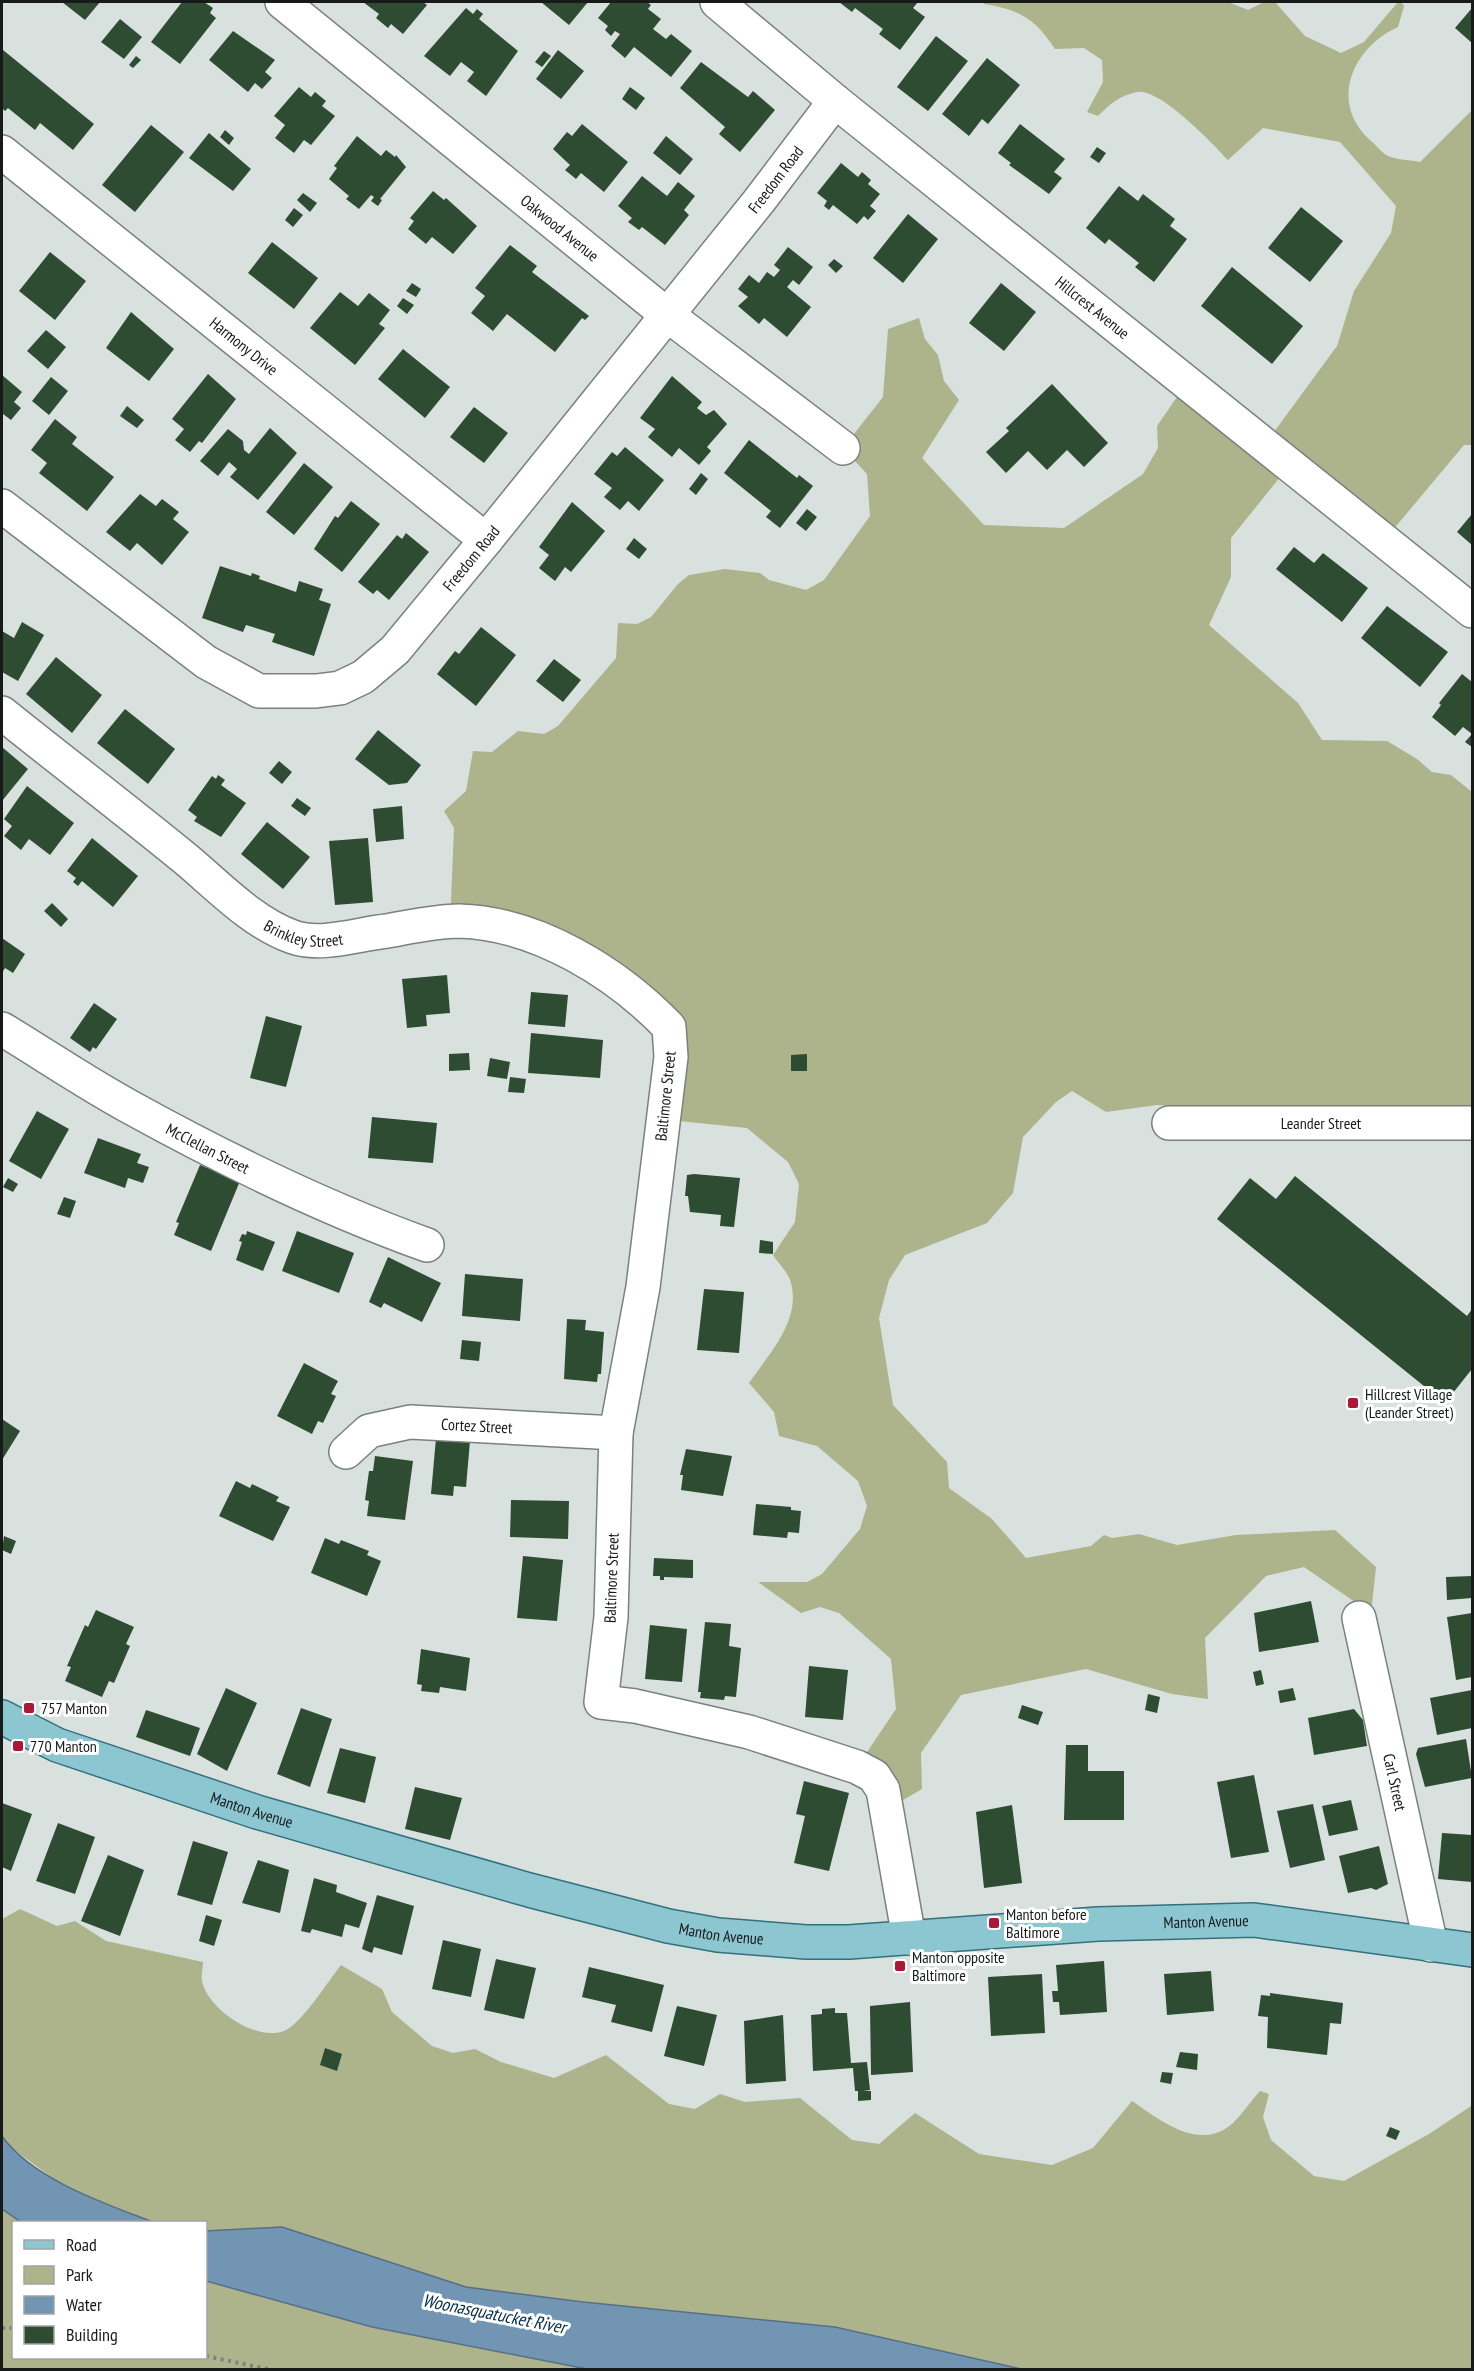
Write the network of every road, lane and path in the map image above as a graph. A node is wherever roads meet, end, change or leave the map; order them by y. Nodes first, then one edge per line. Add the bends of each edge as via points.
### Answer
1 (282, 2) edge
2 (717, 2) edge
3 (835, 101) junction
4 (2, 152) edge
5 (666, 314) junction
6 (843, 448) dead end
7 (2, 506) edge
8 (486, 540) junction
9 (1473, 611) edge
10 (2, 713) edge
11 (656, 1013) joint
12 (2, 1029) edge
13 (1169, 1123) dead end
14 (1473, 1123) edge
15 (427, 1245) dead end
16 (616, 1433) junction
17 (346, 1452) dead end
18 (1359, 1618) dead end
19 (2, 1717) edge
20 (909, 1938) junction
21 (1431, 1945) junction
22 (1473, 1950) edge
23 (207, 2356) edge
24 (272, 2370) edge

1 - 5 street, Oakwood Avenue
2 - 3 street, Hillcrest Avenue
3 - 5 street, Freedom Road
3 - 9 street, Hillcrest Avenue
4 - 8 street, Harmony Drive
5 - 6 street, Oakwood Avenue
5 - 8 street, Freedom Road
7 - 8 street, Freedom Road via 206,662 259,691 340,688 363,677 395,650
10 - 11 street, Brinkley Street via 274,929 314,941 457,921 493,925 561,948
11 - 16 street, Baltimore Street via 669,1027 671,1057 643,1287
12 - 15 street, McClellan Street via 128,1106 255,1173 353,1218
13 - 14 street, Leander Street
16 - 17 street, Cortez Street via 410,1422 369,1431
16 - 20 street, Baltimore Street via 611,1617 601,1702 749,1732 874,1776 883,1790
18 - 21 street, Carl Street
19 - 20 main road, Manton Avenue via 57,1745 256,1812 668,1926 718,1935 806,1942
20 - 21 main road, Manton Avenue via 1220,1919 1294,1923
21 - 22 main road, Manton Avenue
23 - 24 path

